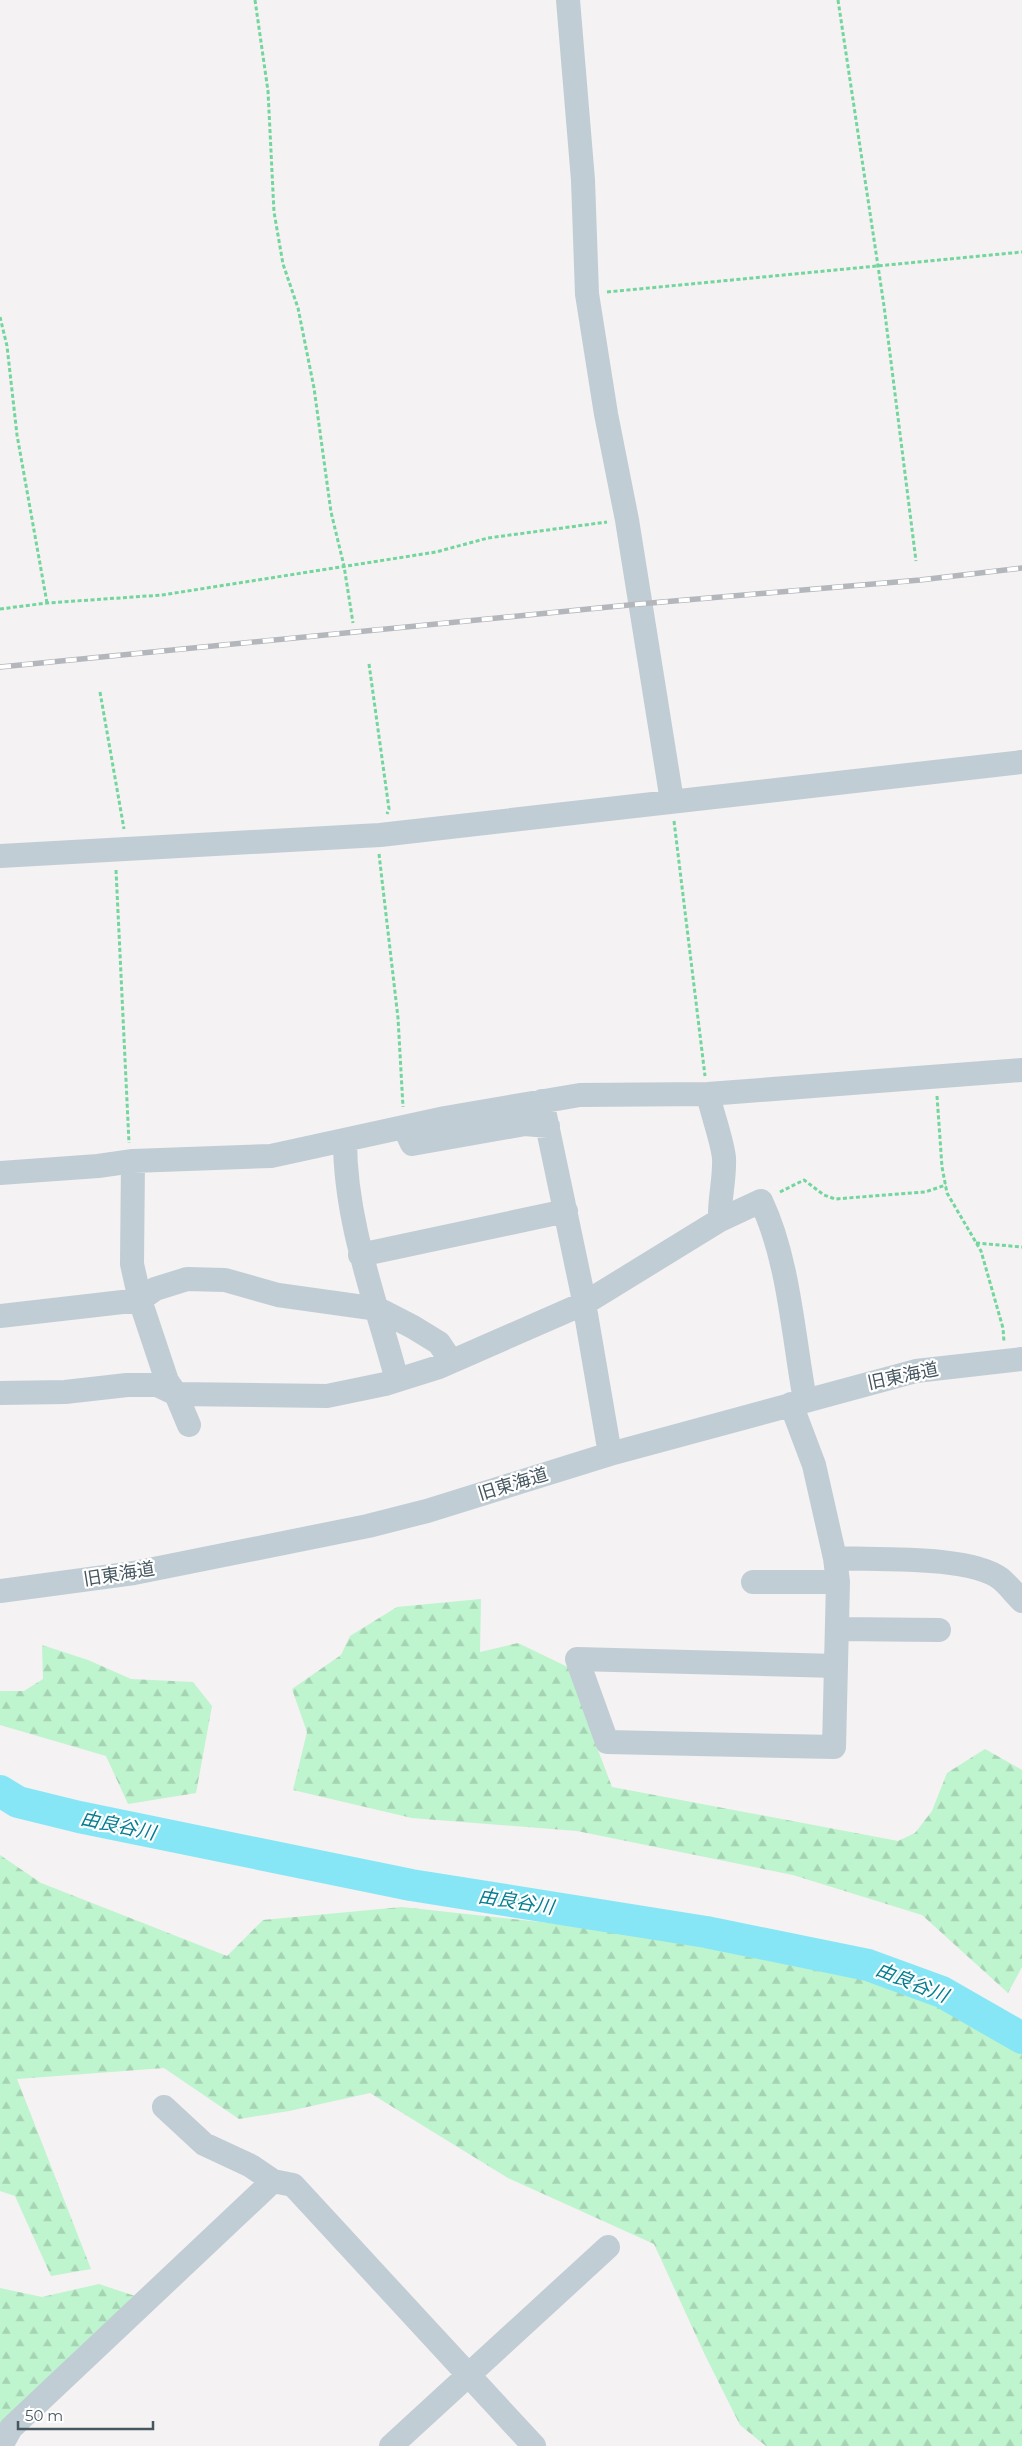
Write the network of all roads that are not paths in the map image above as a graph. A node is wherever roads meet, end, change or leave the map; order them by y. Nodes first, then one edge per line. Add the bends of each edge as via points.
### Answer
1 (568, 0) edge
2 (1022, 762) edge
3 (672, 801) junction
4 (0, 856) edge
5 (1022, 1070) edge
6 (708, 1094) junction
7 (542, 1101) junction
8 (548, 1126) junction
9 (404, 1127) junction
10 (345, 1140) junction
11 (133, 1161) junction
12 (0, 1173) edge
13 (566, 1211) junction
14 (720, 1220) junction
15 (360, 1255) junction
16 (140, 1300) junction
17 (585, 1303) junction
18 (378, 1309) junction
19 (0, 1316) edge
20 (1014, 1359) edge
21 (451, 1361) junction
22 (397, 1380) junction
23 (0, 1393) edge
24 (176, 1394) junction
25 (798, 1402) junction
26 (189, 1425) dead end
27 (610, 1454) junction
28 (835, 1558) junction
29 (752, 1582) dead end
30 (838, 1582) junction
31 (0, 1591) edge
32 (1022, 1601) edge
33 (837, 1629) junction
34 (939, 1630) dead end
35 (836, 1666) junction
36 (164, 2107) dead end
37 (273, 2181) junction
38 (608, 2247) dead end
39 (468, 2375) junction
40 (1, 2446) edge
41 (391, 2446) edge
42 (534, 2446) edge

1 - 3 street via 583,180 587,294
2 - 3 street
3 - 4 street via 380,835
5 - 6 street
6 - 7 street via 580,1095
6 - 14 street via 724,1156
7 - 8 street
7 - 9 street
8 - 9 street via 525,1124 412,1144
8 - 13 street
9 - 10 street
10 - 11 street via 271,1156
10 - 15 street via 345,1174
11 - 12 street
11 - 16 street via 132,1264
13 - 15 street
13 - 17 street
14 - 17 street
14 - 25 street via 761,1201 770,1219 780,1257
15 - 18 street
16 - 18 street via 155,1289 187,1279 225,1280 278,1295
16 - 19 street
16 - 24 street via 167,1381
17 - 21 street
17 - 27 street
18 - 21 street via 439,1343
18 - 22 street
20 - 25 street, 旧東海道 via 916,1371
21 - 22 street
22 - 24 street via 326,1396
23 - 24 street via 157,1385
24 - 26 street
25 - 27 street, 旧東海道
25 - 28 street
27 - 31 street, 旧東海道 via 368,1526 134,1573
28 - 30 street
28 - 32 street via 954,1563 974,1567 1000,1578
29 - 30 street
30 - 33 street
33 - 34 street
33 - 35 street
35 - 35 street via 834,1747 606,1742 577,1659
36 - 37 street via 204,2144 251,2166
37 - 39 street via 293,2185
37 - 40 street via 16,2422
38 - 39 street
39 - 41 street
39 - 42 street

